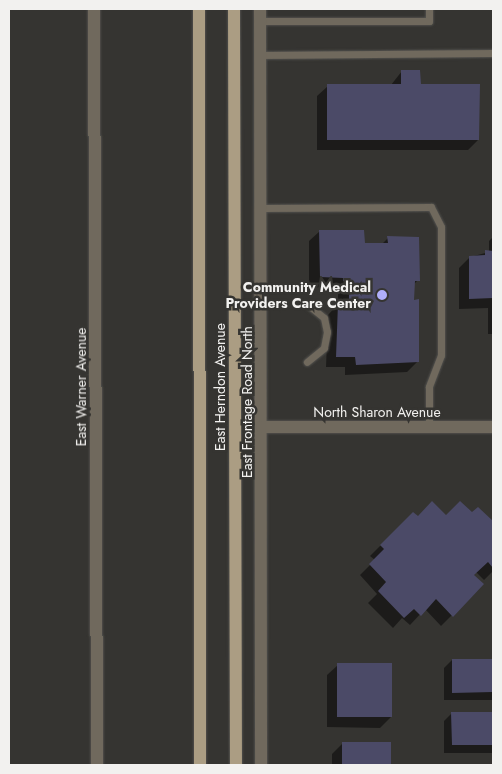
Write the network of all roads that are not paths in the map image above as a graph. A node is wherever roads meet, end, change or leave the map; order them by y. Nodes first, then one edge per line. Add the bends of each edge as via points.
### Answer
1 (94, 9) edge
2 (199, 9) edge
3 (234, 9) edge
4 (428, 9) edge
5 (260, 15) edge
6 (493, 53) edge
7 (260, 55) junction
8 (261, 208) junction
9 (307, 304) dead end
10 (307, 362) dead end
11 (262, 427) junction
12 (429, 427) junction
13 (493, 427) edge
14 (97, 765) edge
15 (200, 765) edge
16 (236, 765) edge
17 (261, 765) edge

1 - 14 street, East Warner Avenue
2 - 15 main road, East Herndon Avenue
3 - 16 main road, East Herndon Avenue
4 - 5 lane via 428,21
5 - 7 street, East Frontage Road North
6 - 7 lane
7 - 8 street, East Frontage Road North
8 - 11 street, East Frontage Road North
8 - 12 lane via 431,207 441,227 441,355 429,387
9 - 10 lane via 324,318 327,332 324,348
11 - 12 street, North Sharon Avenue
11 - 17 street, East Frontage Road North
12 - 13 street, North Sharon Avenue

